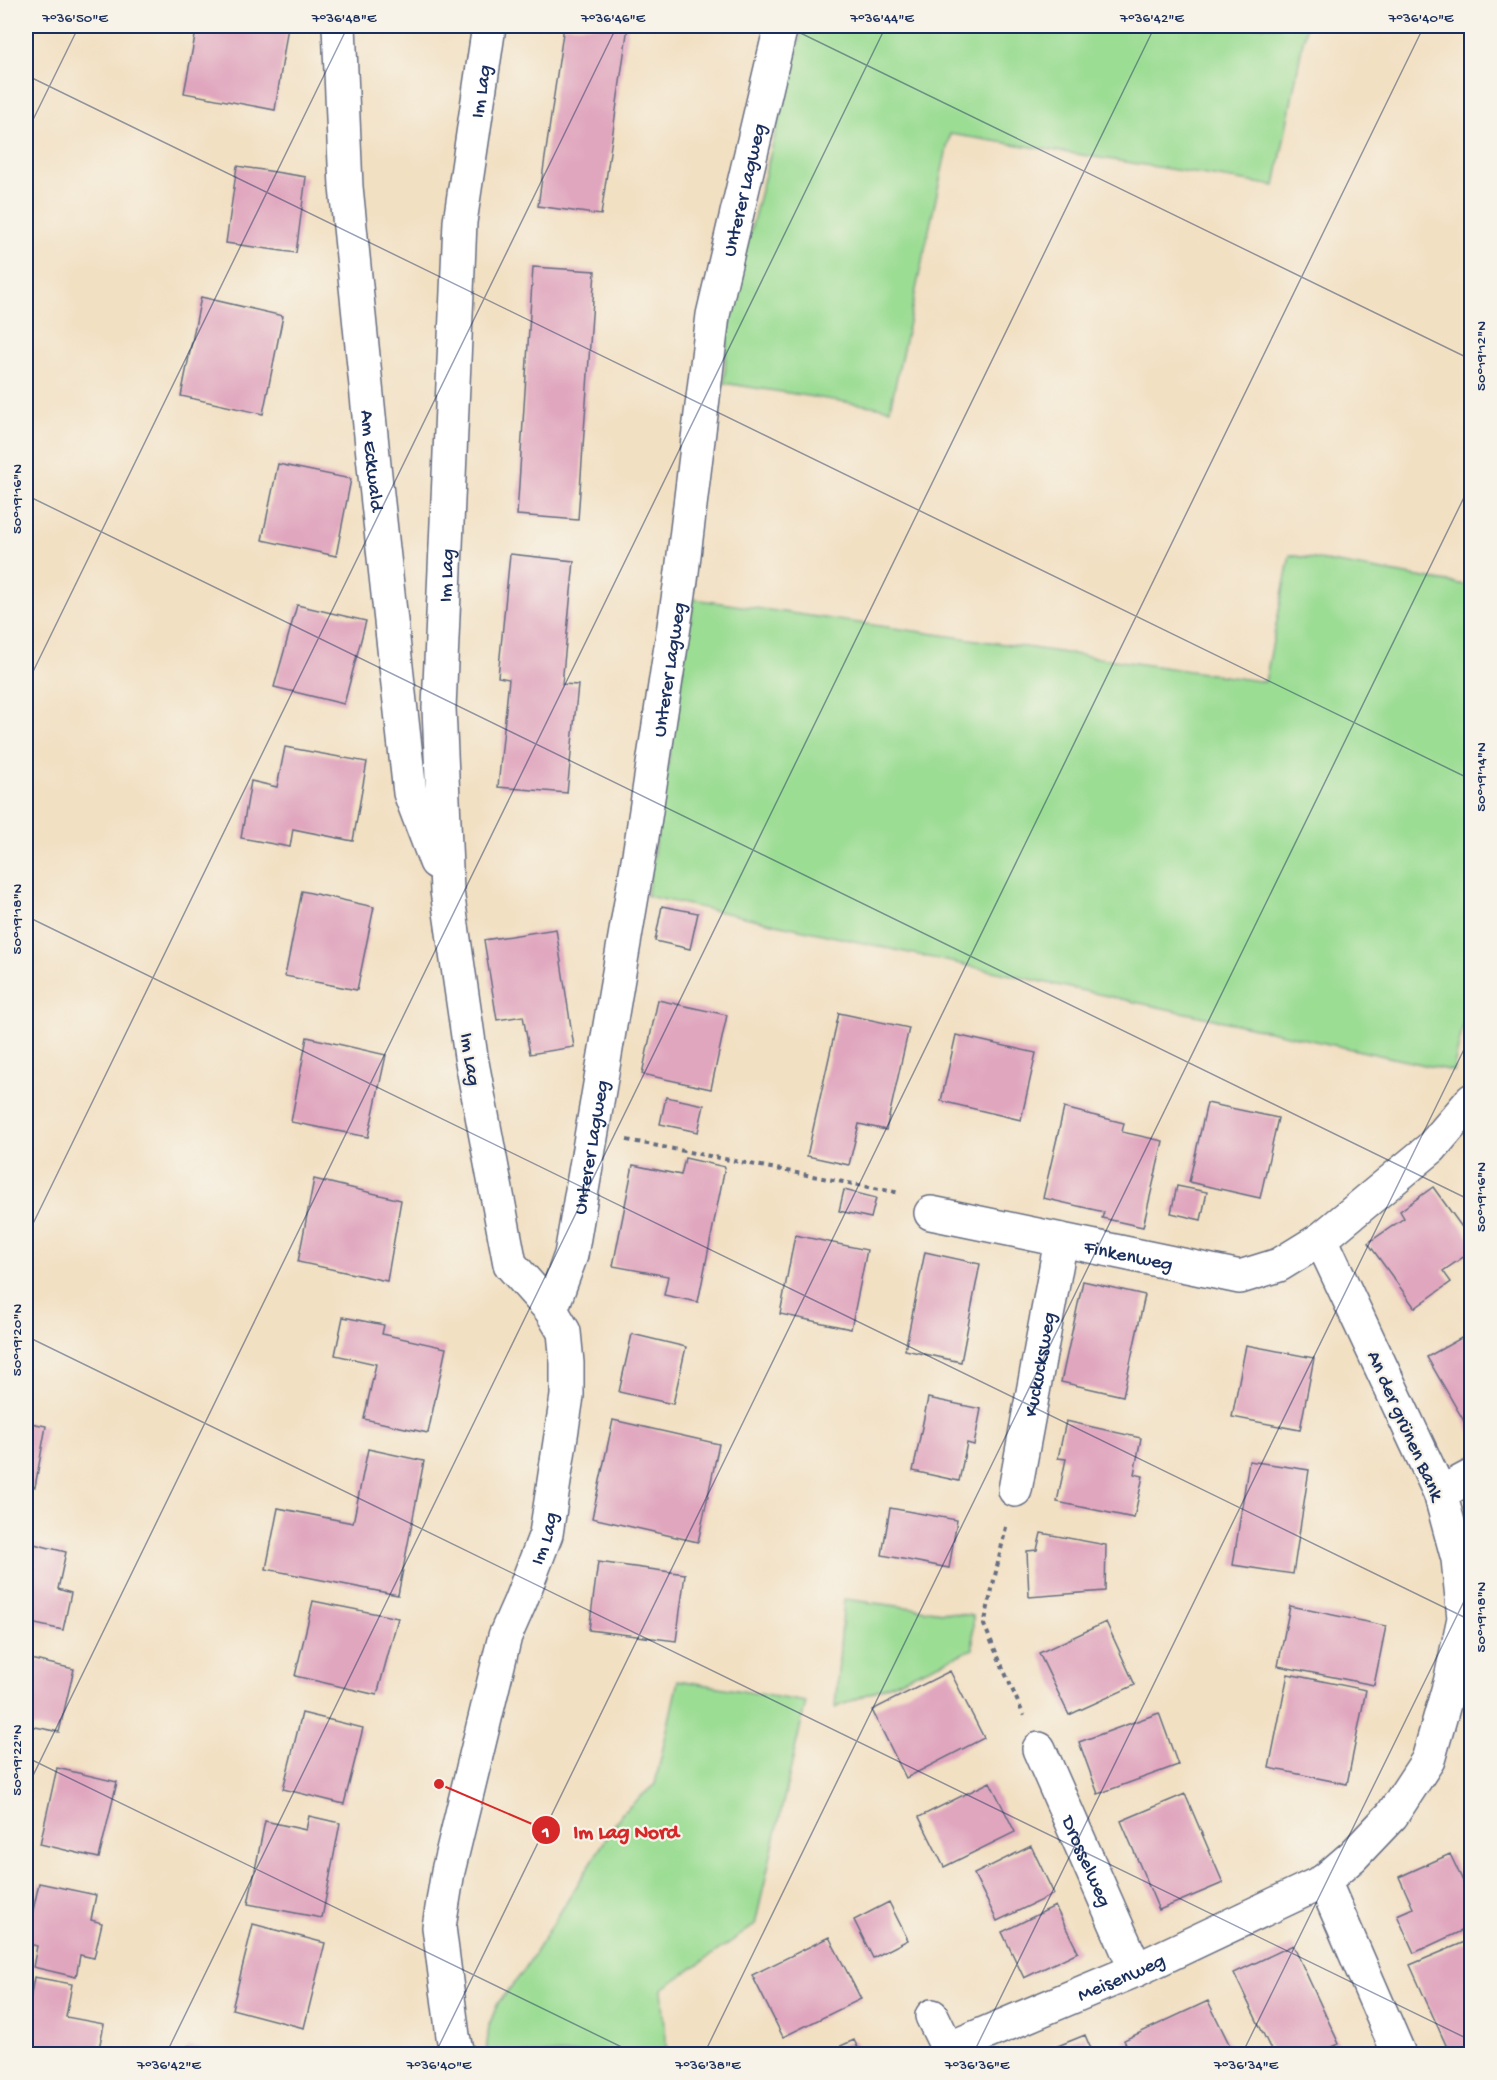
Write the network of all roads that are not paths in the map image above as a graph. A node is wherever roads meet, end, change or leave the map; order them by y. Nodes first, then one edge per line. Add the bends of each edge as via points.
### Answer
1 (339, 26) edge
2 (489, 26) edge
3 (781, 26) edge
4 (447, 891) junction
5 (1472, 1100) edge
6 (932, 1213) road end
7 (1321, 1239) junction
8 (1061, 1240) junction
9 (551, 1310) junction
10 (1472, 1476) edge
11 (1015, 1490) road end
12 (1440, 1493) junction
13 (1039, 1749) road end
14 (1324, 1881) junction
15 (1136, 1970) junction
16 (932, 2016) dead end
17 (457, 2055) edge
18 (1399, 2055) edge

1 - 4 street, Am Eckwald via 346,187 410,793
2 - 4 street, Im Lag via 460,234 439,708
3 - 9 street, Unterer Lagweg via 713,315 681,580 642,837 572,1255
4 - 9 street, Im Lag via 471,1057 510,1264
5 - 7 street via 1431,1148
6 - 8 street, Finkenweg
7 - 8 street, Finkenweg via 1279,1265 1240,1277
7 - 12 street, An der grünen Bank
8 - 11 street, Kuckucksweg
9 - 17 street, Im Lag via 564,1332 567,1396 546,1534 505,1636 448,1871 439,1927
10 - 12 street
12 - 14 street, An der grünen Bank via 1458,1559 1464,1618 1428,1760 1392,1815
13 - 15 street, Drosselweg
14 - 15 street, Meisenweg
14 - 18 street
15 - 16 street, Meisenweg via 948,2049

